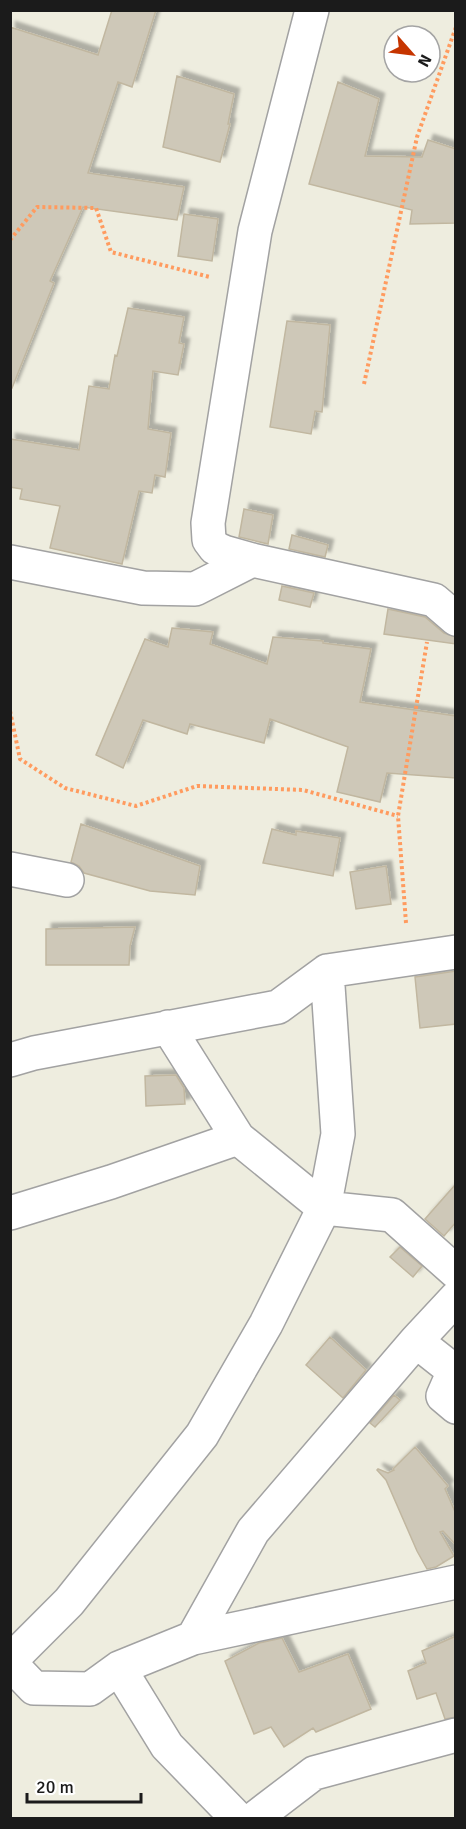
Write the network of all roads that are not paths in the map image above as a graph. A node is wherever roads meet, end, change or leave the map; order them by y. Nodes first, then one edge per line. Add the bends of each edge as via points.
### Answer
1 (312, 10) edge
2 (252, 560) junction
3 (10, 562) edge
4 (445, 609) edge
5 (10, 868) edge
6 (67, 880) dead end
7 (456, 952) edge
8 (327, 971) junction
9 (168, 1027) junction
10 (10, 1060) edge
11 (238, 1138) junction
12 (324, 1208) junction
13 (10, 1213) edge
14 (456, 1272) edge
15 (456, 1298) edge
16 (416, 1341) junction
17 (456, 1407) edge
18 (456, 1582) edge
19 (193, 1638) junction
20 (10, 1662) edge
21 (119, 1668) junction
22 (456, 1735) edge
23 (237, 1818) edge
24 (255, 1818) edge

1 - 2 street via 255,231 208,523 209,540 215,548
2 - 3 street via 195,589 143,588
2 - 4 street
5 - 6 street
7 - 8 street
8 - 9 street via 278,1007
8 - 12 street via 339,1134
9 - 10 street
9 - 11 street
11 - 12 street
11 - 13 street
12 - 14 street via 392,1215
12 - 20 street via 266,1324 202,1435 69,1602
15 - 16 street
16 - 17 street via 454,1371 443,1396
16 - 19 street via 253,1531
18 - 19 street
19 - 21 street
20 - 21 street via 34,1688 90,1689
21 - 23 street via 167,1746
22 - 24 street via 314,1773

